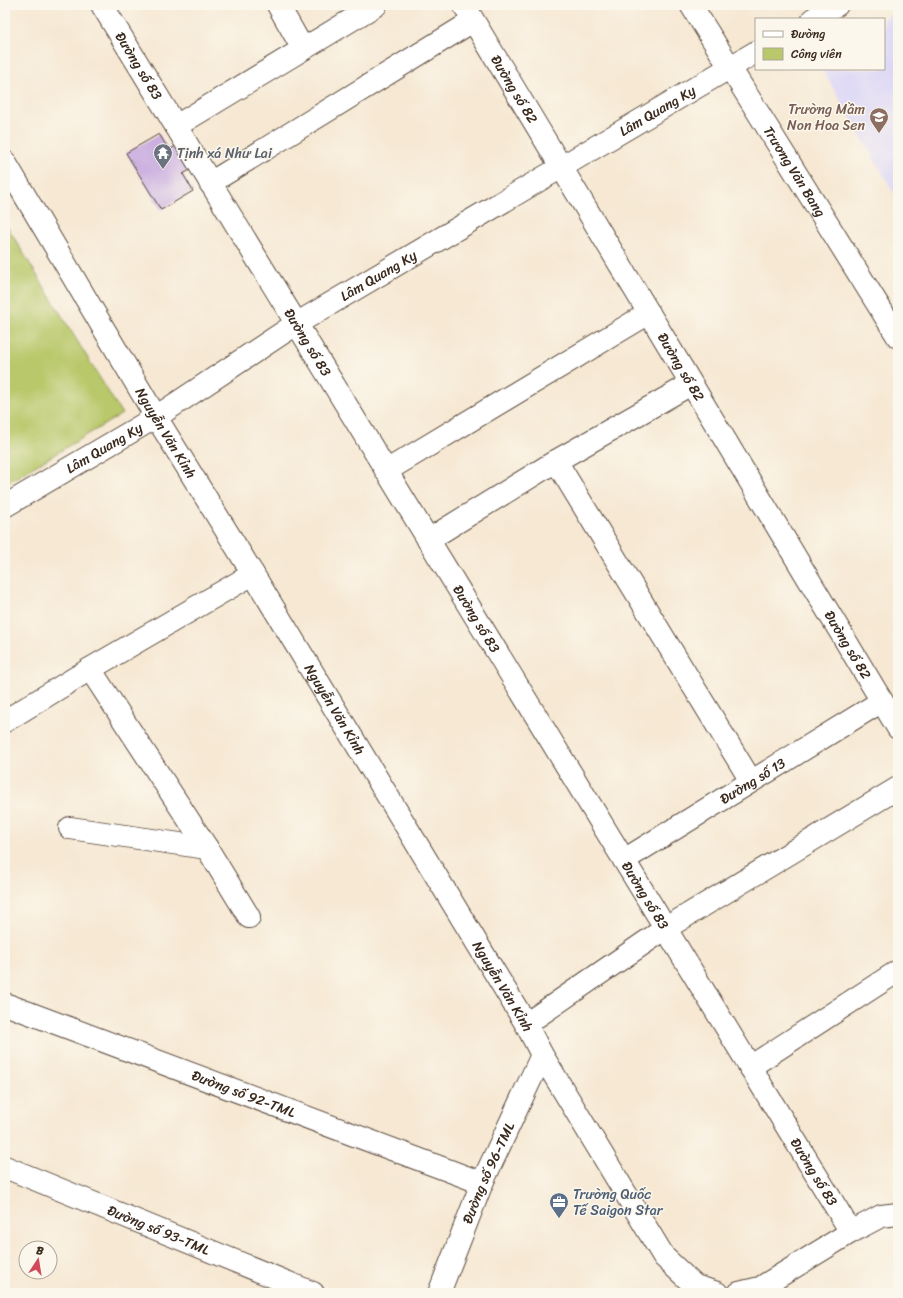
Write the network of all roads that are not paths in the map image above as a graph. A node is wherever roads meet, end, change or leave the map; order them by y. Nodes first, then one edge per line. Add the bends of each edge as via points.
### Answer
1 (102, 5) edge
2 (278, 5) edge
3 (376, 5) edge
4 (690, 5) edge
5 (837, 5) edge
6 (468, 13) edge
7 (815, 18) edge
8 (303, 49) junction
9 (755, 53) edge
10 (729, 68) junction
11 (176, 126) junction
12 (5, 162) edge
13 (562, 168) junction
14 (210, 183) junction
15 (649, 313) junction
16 (296, 324) junction
17 (898, 337) edge
18 (691, 384) junction
19 (156, 416) junction
20 (556, 461) junction
21 (386, 471) junction
22 (5, 506) edge
23 (428, 540) junction
24 (253, 574) junction
25 (90, 669) junction
26 (882, 701) junction
27 (5, 721) edge
28 (898, 728) edge
29 (751, 781) junction
30 (898, 788) edge
31 (70, 828) dead end
32 (207, 848) junction
33 (624, 860) junction
34 (249, 917) dead end
35 (666, 928) junction
36 (898, 971) edge
37 (5, 1004) edge
38 (526, 1024) junction
39 (542, 1055) junction
40 (750, 1066) junction
41 (5, 1167) edge
42 (482, 1183) junction
43 (898, 1214) edge
44 (851, 1232) junction
45 (313, 1293) edge
46 (439, 1293) edge
47 (716, 1293) edge
48 (739, 1293) edge

1 - 11 street, Đường số 83
2 - 8 street
3 - 8 street
4 - 10 street, Trương Văn Bang
5 - 7 street
6 - 13 street, Đường số 82
6 - 14 street
8 - 11 street
9 - 10 street, Lâm Quang Ky
10 - 13 street, Lâm Quang Ky
10 - 17 street, Trương Văn Bang
11 - 14 street, Đường số 83
12 - 19 street, Nguyễn Văn Kỉnh
13 - 15 street, Đường số 82
13 - 16 street, Lâm Quang Ky
14 - 16 street, Đường số 83
15 - 18 street, Đường số 82
15 - 21 street
16 - 19 street, Lâm Quang Ky
16 - 21 street, Đường số 83
18 - 20 street
18 - 26 street, Đường số 82
19 - 22 street, Lâm Quang Ky
19 - 24 street, Nguyễn Văn Kỉnh
20 - 23 street
20 - 29 street
21 - 23 street, Đường số 83
23 - 33 street, Đường số 83
24 - 25 street
24 - 38 street, Nguyễn Văn Kỉnh
25 - 27 street
25 - 32 street
26 - 28 street, Đường số 82
26 - 29 street, Đường số 13
29 - 33 street, Đường số 13
30 - 35 street
31 - 32 street
32 - 34 street
33 - 35 street, Đường số 83
35 - 38 street
35 - 40 street, Đường số 83
36 - 40 street
37 - 42 street, Đường số 92-TML
38 - 39 street, Nguyễn Văn Kỉnh
39 - 42 street, Đường số 96-TML
39 - 47 street, Nguyễn Văn Kỉnh via 664,1257 695,1286
40 - 44 street, Đường số 83
41 - 45 street, Đường số 93-TML
42 - 46 street, Đường số 96-TML
43 - 44 street via 881,1216
44 - 48 street via 760,1288

